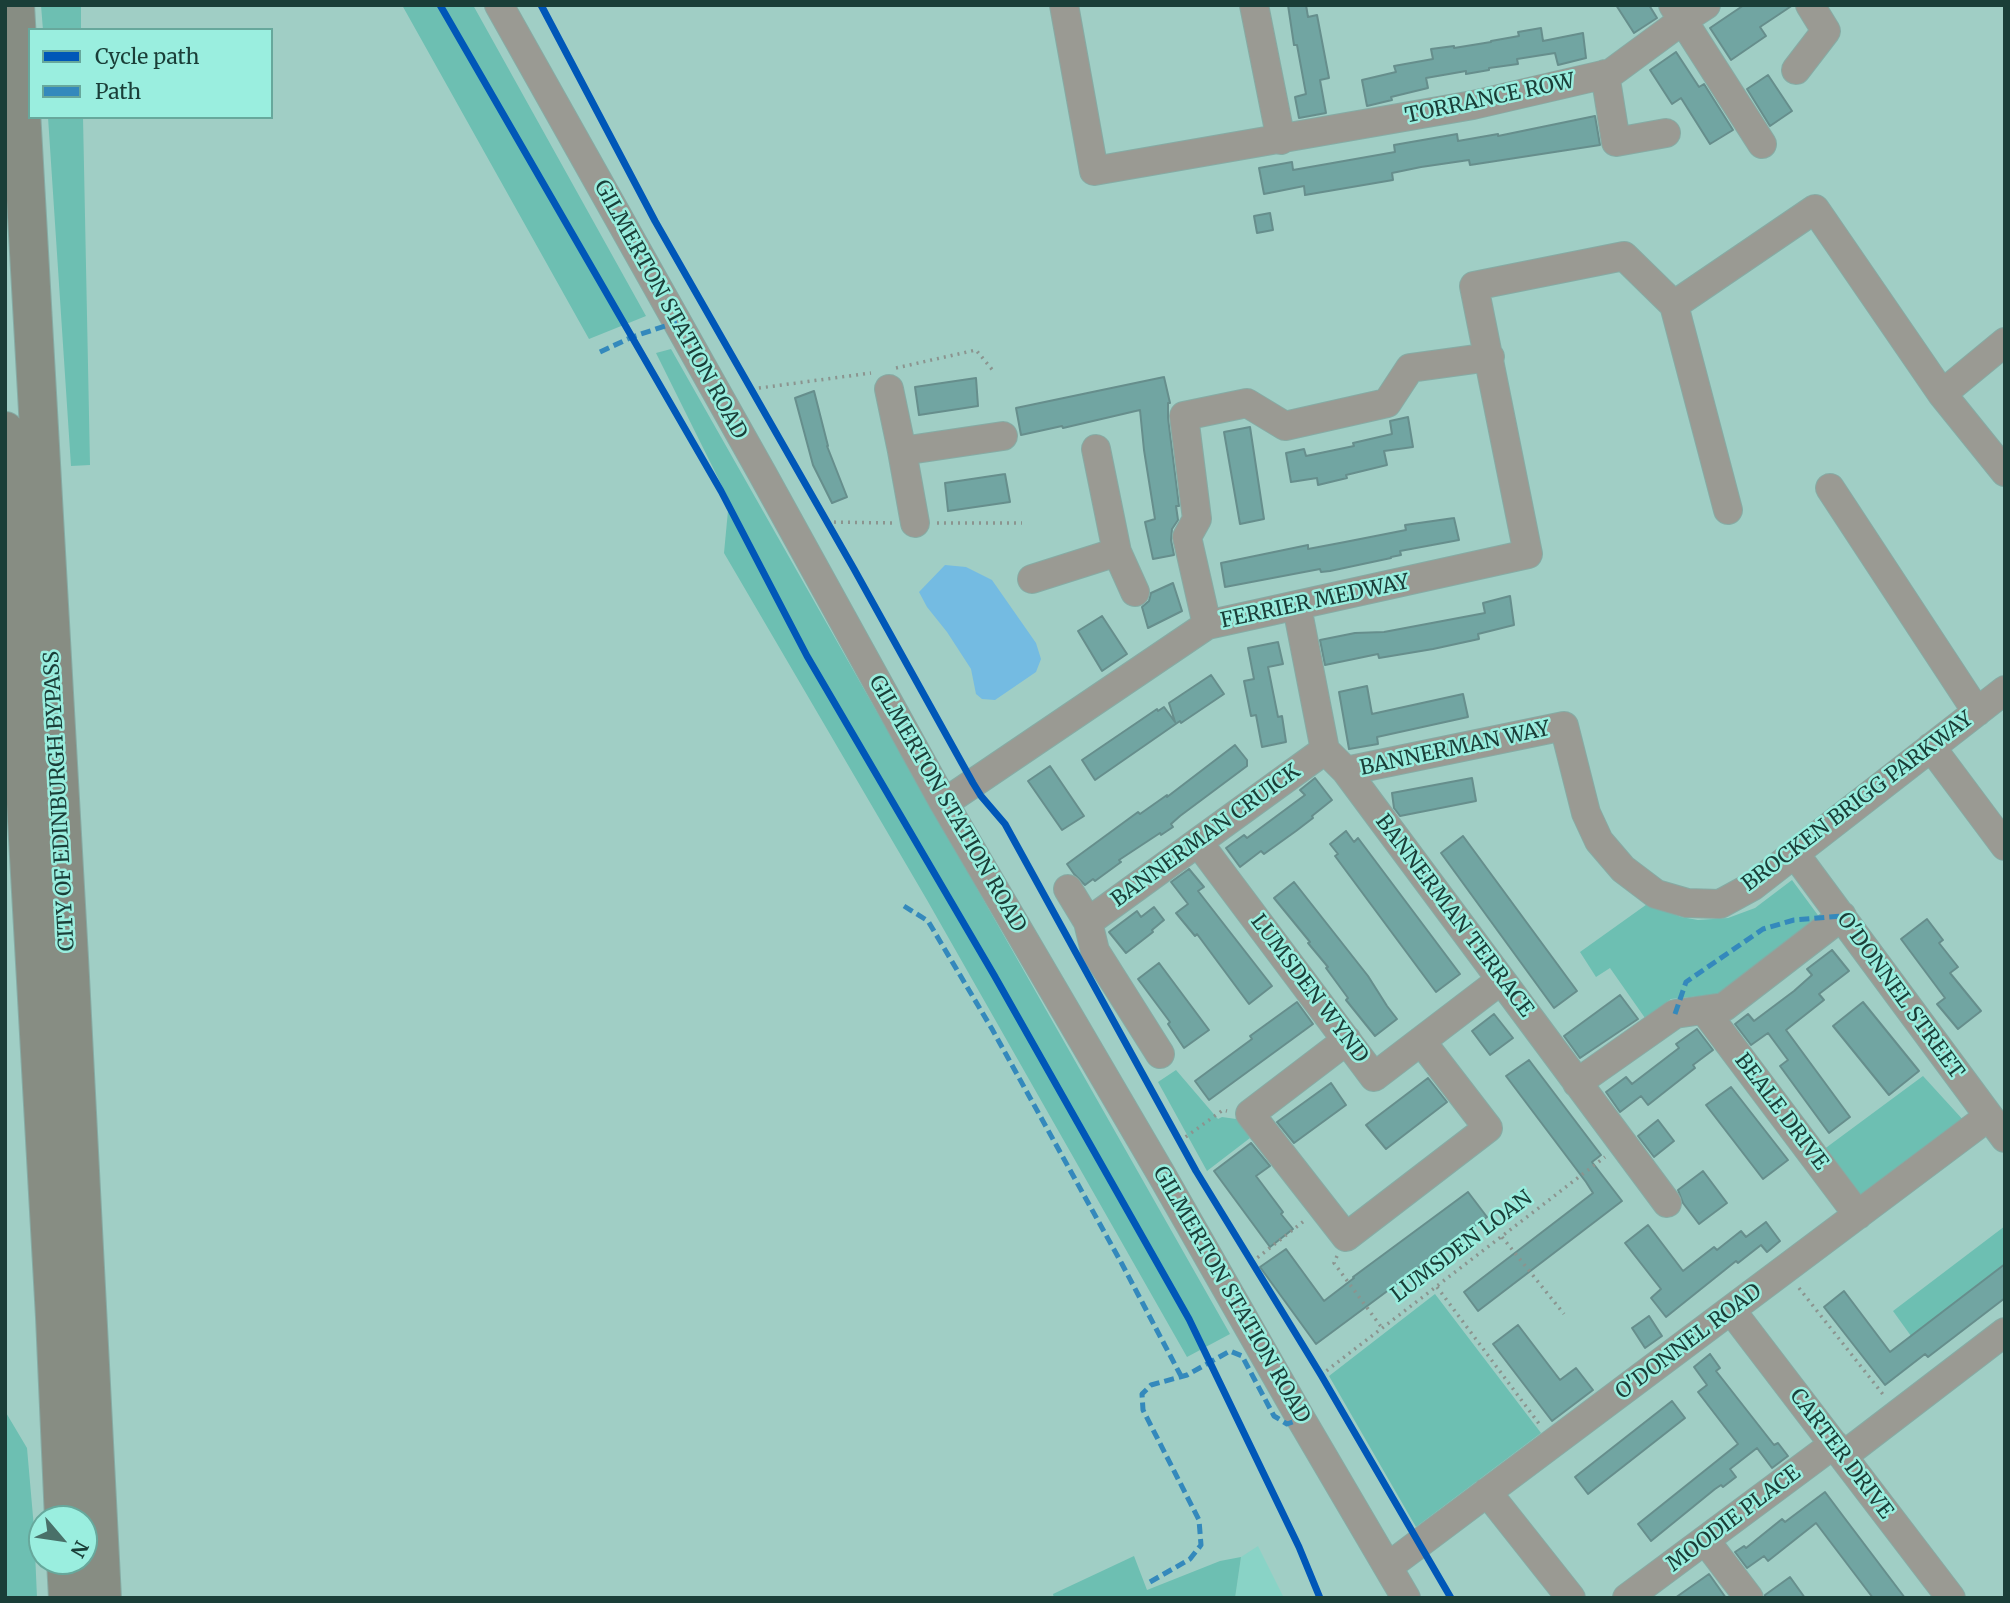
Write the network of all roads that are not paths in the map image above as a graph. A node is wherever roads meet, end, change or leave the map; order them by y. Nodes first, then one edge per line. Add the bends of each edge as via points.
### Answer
1 (15, 5) edge
2 (499, 5) edge
3 (1065, 5) edge
4 (1254, 5) edge
5 (1810, 5) edge
6 (1687, 10) edge
7 (1796, 70) dead end
8 (1605, 74) junction
9 (1666, 133) dead end
10 (1281, 139) junction
11 (1762, 144) dead end
12 (1674, 304) junction
13 (2005, 342) edge
14 (1490, 357) junction
15 (889, 389) dead end
16 (1942, 394) junction
17 (5, 431) edge
18 (1003, 436) dead end
19 (1096, 449) dead end
20 (902, 451) junction
21 (2005, 472) edge
22 (1830, 488) dead end
23 (1728, 510) dead end
24 (915, 523) dead end
25 (1116, 552) junction
26 (1032, 579) dead end
27 (1135, 592) dead end
28 (1297, 607) junction
29 (1207, 625) junction
30 (2005, 690) edge
31 (1977, 712) junction
32 (1564, 726) joint
33 (1931, 747) junction
34 (1325, 750) junction
35 (1346, 771) junction
36 (944, 803) junction
37 (1198, 842) junction
38 (2005, 846) edge
39 (1795, 854) junction
40 (1068, 889) dead end
41 (1842, 916) junction
42 (1088, 922) junction
43 (1501, 980) junction
44 (1703, 1010) junction
45 (1347, 1040) junction
46 (1421, 1041) junction
47 (1160, 1054) dead end
48 (1577, 1083) junction
49 (1997, 1128) edge
50 (1667, 1203) dead end
51 (1858, 1215) junction
52 (1731, 1310) junction
53 (2005, 1332) edge
54 (1838, 1450) junction
55 (1487, 1493) junction
56 (63, 1505) edge
57 (1705, 1540) junction
58 (1389, 1566) junction
59 (67, 1575) edge
60 (1631, 1596) edge
61 (68, 1598) edge
62 (102, 1598) edge
63 (1406, 1598) edge
64 (1572, 1598) edge
65 (1749, 1598) edge
66 (1951, 1598) edge

1 - 62 highway, CITY OF EDINBURGH BYPASS
2 - 36 street, GILMERTON STATION ROAD
3 - 10 street, TORRANCE ROW via 1094,171
4 - 10 street
5 - 7 street via 1826,31
6 - 8 street, TORRANCE ROW
6 - 11 street
8 - 9 street via 1616,142
8 - 10 street, TORRANCE ROW via 1473,105
12 - 14 street via 1624,256 1474,286
12 - 16 street via 1815,209
12 - 23 street
13 - 16 street
14 - 28 street, FERRIER MEDWAY via 1528,554
14 - 29 street via 1410,368 1387,403 1285,426 1247,403 1184,416 1197,519 1187,537
15 - 20 street
16 - 21 street
17 - 56 highway, CITY OF EDINBURGH BYPASS
18 - 20 street
19 - 25 street
20 - 24 street
22 - 31 street
25 - 26 street
25 - 27 street
28 - 29 street, FERRIER MEDWAY
28 - 34 street
29 - 36 street, FERRIER MEDWAY
30 - 31 street, BROCKEN BRIGG PARKWAY
31 - 33 street, BROCKEN BRIGG PARKWAY
32 - 35 street, BANNERMAN WAY
32 - 39 street, BROCKEN BRIGG PARKWAY via 1586,813 1599,841 1623,869 1656,894 1687,903 1720,904
33 - 38 street
33 - 39 street, BROCKEN BRIGG PARKWAY
34 - 35 street, BANNERMAN TERRACE
34 - 37 street, BANNERMAN CRUICK
35 - 43 street, BANNERMAN TERRACE
36 - 58 street, GILMERTON STATION ROAD
37 - 42 street, BANNERMAN CRUICK
37 - 45 street, LUMSDEN WYND
39 - 41 street, O'DONNEL STREET
40 - 42 street, BANNERMAN CRUICK
41 - 44 street via 1724,1006
41 - 49 street, O'DONNEL STREET
42 - 47 street, BANNERMAN CRUICK via 1095,951
43 - 46 street, LUMSDEN WYND
43 - 48 street, BANNERMAN TERRACE
44 - 48 street via 1675,1014
44 - 51 street, BEALE DRIVE
45 - 46 street, LUMSDEN WYND via 1374,1077
45 - 46 street via 1250,1114 1346,1237 1488,1128
48 - 50 street, BANNERMAN TERRACE
49 - 51 street, O'DONNEL ROAD
51 - 52 street, O'DONNEL ROAD
52 - 54 street, CARTER DRIVE
52 - 55 street, O'DONNEL ROAD
53 - 54 street, MOODIE PLACE via 1898,1413
54 - 57 street, MOODIE PLACE
54 - 66 street, CARTER DRIVE
55 - 58 street, O'DONNEL ROAD
55 - 64 street
57 - 60 street, MOODIE PLACE
57 - 65 street
58 - 63 street, GILMERTON STATION ROAD
59 - 61 highway

